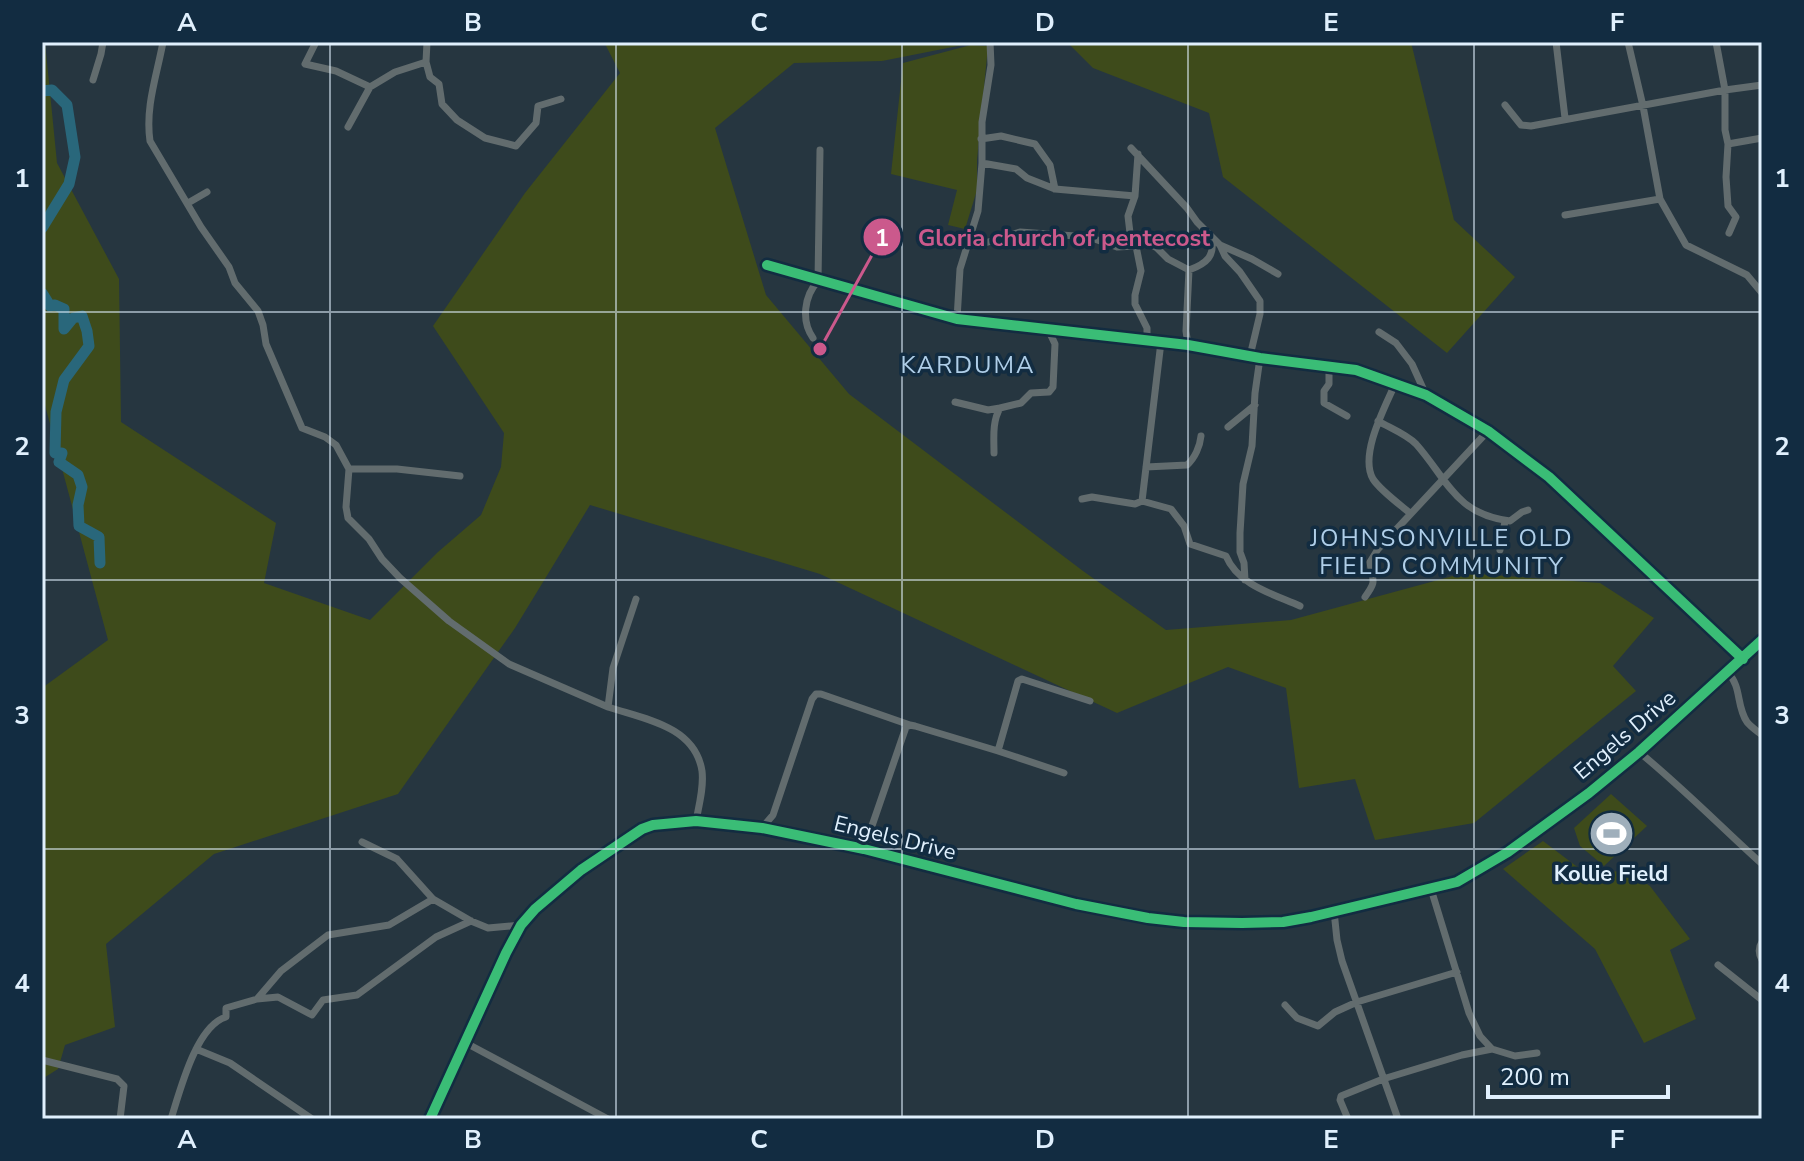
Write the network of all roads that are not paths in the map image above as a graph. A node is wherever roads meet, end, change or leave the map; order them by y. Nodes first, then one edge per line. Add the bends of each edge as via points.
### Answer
1 (103, 42) edge
2 (163, 42) edge
3 (316, 42) edge
4 (427, 42) edge
5 (990, 42) edge
6 (1556, 42) edge
7 (1628, 42) edge
8 (1716, 42) edge
9 (426, 62) junction
10 (93, 80) dead end
11 (1762, 85) edge
12 (370, 87) junction
13 (1725, 90) junction
14 (561, 99) dead end
15 (1505, 105) dead end
16 (1643, 106) junction
17 (1565, 118) junction
18 (348, 127) dead end
19 (1762, 138) edge
20 (981, 139) junction
21 (1728, 144) junction
22 (820, 150) dead end
23 (982, 163) junction
24 (1055, 189) junction
25 (207, 192) dead end
26 (1135, 196) junction
27 (1660, 199) junction
28 (188, 203) junction
29 (1565, 215) dead end
30 (1729, 233) dead end
31 (1211, 237) junction
32 (969, 239) junction
33 (1145, 241) dead end
34 (1220, 245) junction
35 (1136, 246) junction
36 (767, 265) dead end
37 (1189, 270) junction
38 (1278, 274) dead end
39 (818, 281) junction
40 (1762, 293) edge
41 (957, 319) junction
42 (1048, 329) junction
43 (1379, 332) dead end
44 (813, 338) dead end
45 (1147, 341) junction
46 (1161, 342) junction
47 (1188, 345) junction
48 (1250, 356) junction
49 (1260, 358) junction
50 (1329, 366) junction
51 (1395, 384) junction
52 (1426, 395) junction
53 (955, 402) dead end
54 (1255, 405) junction
55 (1000, 408) junction
56 (1347, 416) dead end
57 (1378, 421) junction
58 (1228, 427) dead end
59 (1488, 431) junction
60 (1201, 436) dead end
61 (994, 453) dead end
62 (1146, 467) junction
63 (349, 469) junction
64 (460, 476) dead end
65 (1443, 479) junction
66 (1082, 499) dead end
67 (1142, 501) junction
68 (1528, 510) dead end
69 (1410, 513) junction
70 (1505, 521) junction
71 (1500, 550) dead end
72 (1245, 580) junction
73 (1365, 597) dead end
74 (636, 599) dead end
75 (1300, 606) dead end
76 (1762, 640) edge
77 (1743, 659) junction
78 (1728, 673) junction
79 (1090, 701) dead end
80 (608, 707) junction
81 (910, 725) junction
82 (1762, 735) edge
83 (998, 751) junction
84 (1639, 752) junction
85 (1064, 773) dead end
86 (696, 821) junction
87 (762, 828) junction
88 (362, 842) dead end
89 (864, 849) junction
90 (1762, 864) edge
91 (1431, 889) junction
92 (433, 899) junction
93 (1334, 911) junction
94 (471, 921) junction
95 (521, 925) junction
96 (1762, 942) edge
97 (1762, 960) edge
98 (1718, 965) dead end
99 (1457, 972) junction
100 (257, 999) junction
101 (1762, 1000) edge
102 (1357, 1002) junction
103 (1285, 1005) dead end
104 (466, 1043) junction
105 (196, 1049) junction
106 (1492, 1049) junction
107 (1537, 1053) dead end
108 (42, 1060) edge
109 (1383, 1079) junction
110 (120, 1119) edge
111 (171, 1119) edge
112 (312, 1119) edge
113 (430, 1119) edge
114 (608, 1119) edge
115 (1348, 1119) edge
116 (1398, 1119) edge

1 - 10 street
2 - 28 street via 153,84 150,141
3 - 12 street via 305,64
4 - 9 street
5 - 20 street
6 - 17 street
7 - 16 street
8 - 13 street
9 - 12 street
9 - 14 street via 430,77 439,84 442,104 485,138 516,146 536,123 538,106
11 - 13 street
12 - 18 street
13 - 16 street
13 - 21 street
15 - 17 street via 1521,125
16 - 17 street
16 - 27 street
19 - 21 street
20 - 23 street
20 - 24 street via 1001,136 1035,144 1050,165
21 - 30 street via 1728,206 1736,217
22 - 39 street
23 - 24 street via 1016,169
23 - 32 street via 978,211
24 - 26 street
25 - 28 street
26 - 31 street via 1135,151
26 - 35 street via 1128,216
27 - 29 street
27 - 40 street via 1686,245 1747,275
28 - 63 street via 235,283 258,311 266,344 302,428 336,445
31 - 34 street
31 - 37 street via 1210,256
32 - 35 street via 985,243 1020,232
32 - 41 street via 960,269
33 - 37 street
34 - 38 street
34 - 48 street via 1260,301
35 - 45 street via 1141,271 1135,304 1147,328
36 - 39 street
37 - 47 street
39 - 41 street
39 - 44 street via 806,310
41 - 42 street
42 - 45 street
42 - 55 street via 1055,344 1053,387
43 - 52 street via 1412,364
45 - 46 street
46 - 47 street
46 - 62 street
47 - 48 street
48 - 49 street
49 - 50 street
49 - 54 street
50 - 51 street
50 - 56 street via 1324,403
51 - 52 street
51 - 57 street
52 - 59 street
53 - 55 street
54 - 58 street
54 - 72 street via 1240,533
55 - 61 street
57 - 65 street via 1414,442
57 - 69 street via 1370,470
59 - 65 street
59 - 77 street via 1549,477
60 - 62 street via 1187,465
62 - 67 street
63 - 64 street
63 - 80 street via 348,518 400,578 509,664
65 - 69 street
65 - 70 street via 1474,510
66 - 67 street
67 - 72 street via 1171,509 1190,544 1226,556
68 - 70 street
69 - 73 street via 1370,562 1375,580
70 - 71 street
72 - 75 street
74 - 80 street via 613,668
76 - 77 street, Engels Drive
77 - 78 street, Engels Drive
78 - 82 street via 1748,724
78 - 84 street, Engels Drive
79 - 83 street via 1018,681
80 - 86 street via 667,726 688,740 702,770
81 - 83 street
81 - 87 street via 816,694 773,815
81 - 89 street
83 - 85 street
84 - 90 street
84 - 91 street, Engels Drive via 1508,852 1457,882
86 - 87 street, Engels Drive
86 - 95 street, Engels Drive via 642,829 581,870
87 - 89 street, Engels Drive
88 - 92 street via 397,859
89 - 93 street, Engels Drive via 1128,916 1242,923 1283,922
91 - 93 street, Engels Drive
91 - 99 street
92 - 94 street
92 - 100 street via 389,925 328,935 281,971
93 - 102 street via 1342,961
94 - 95 street via 488,928
94 - 100 street via 436,937 357,995 323,1000 312,1015 278,997
95 - 104 street, Engels Drive
96 - 97 street
98 - 101 street
99 - 102 street
99 - 106 street via 1469,1013
100 - 105 street via 226,1008 226,1017 217,1020
102 - 103 street via 1318,1026 1297,1018
102 - 109 street
104 - 113 street, Engels Drive
104 - 114 street
105 - 111 street
105 - 112 street via 230,1063
106 - 107 street via 1515,1056
106 - 109 street
108 - 110 street via 121,1081
109 - 115 street via 1341,1096
109 - 116 street

